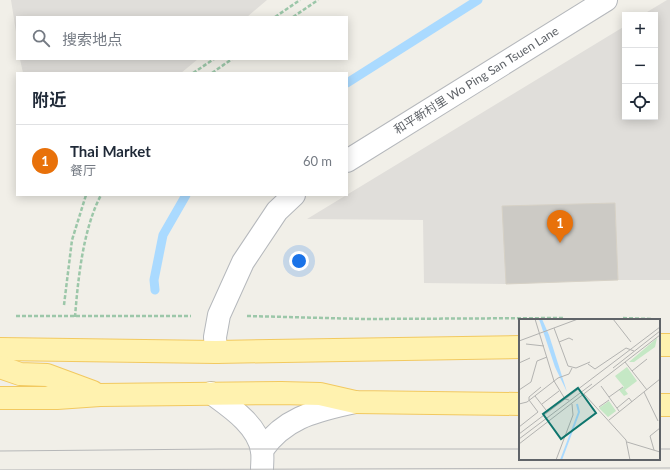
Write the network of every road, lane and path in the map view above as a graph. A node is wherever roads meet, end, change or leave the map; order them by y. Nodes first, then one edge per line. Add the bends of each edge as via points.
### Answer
1 (300, 0) edge
2 (318, 0) edge
3 (606, 0) edge
4 (276, 16) edge
5 (294, 16) edge
6 (212, 60) edge
7 (231, 60) edge
8 (194, 72) edge
9 (213, 72) edge
10 (348, 159) edge
11 (86, 196) edge
12 (102, 196) edge
13 (293, 196) edge
14 (64, 305) dead end
15 (16, 316) dead end
16 (190, 316) dead end
17 (244, 316) dead end
18 (75, 317) junction
19 (564, 318) dead end
20 (623, 318) dead end
21 (654, 319) dead end
22 (519, 347) edge
23 (0, 349) edge
24 (216, 352) junction
25 (0, 367) edge
26 (211, 393) junction
27 (100, 395) junction
28 (0, 398) edge
29 (355, 402) junction
30 (519, 404) edge
31 (262, 460) edge

1 - 4 path
2 - 5 path
3 - 10 street, 和平新村里 Wo Ping San Tsuen Lane
6 - 8 path
7 - 9 path
11 - 14 path via 72,240
12 - 18 path via 87,236 79,271
13 - 24 street via 276,211 243,262 219,315 215,337
15 - 18 path
16 - 18 path
17 - 19 path via 364,319
20 - 21 path
22 - 24 main road
23 - 24 main road
25 - 27 main road via 20,374 47,375
26 - 27 main road
26 - 29 main road via 320,394
26 - 31 street via 245,420 255,435
27 - 28 main road
29 - 30 main road
29 - 31 street via 312,412 288,424 271,437

